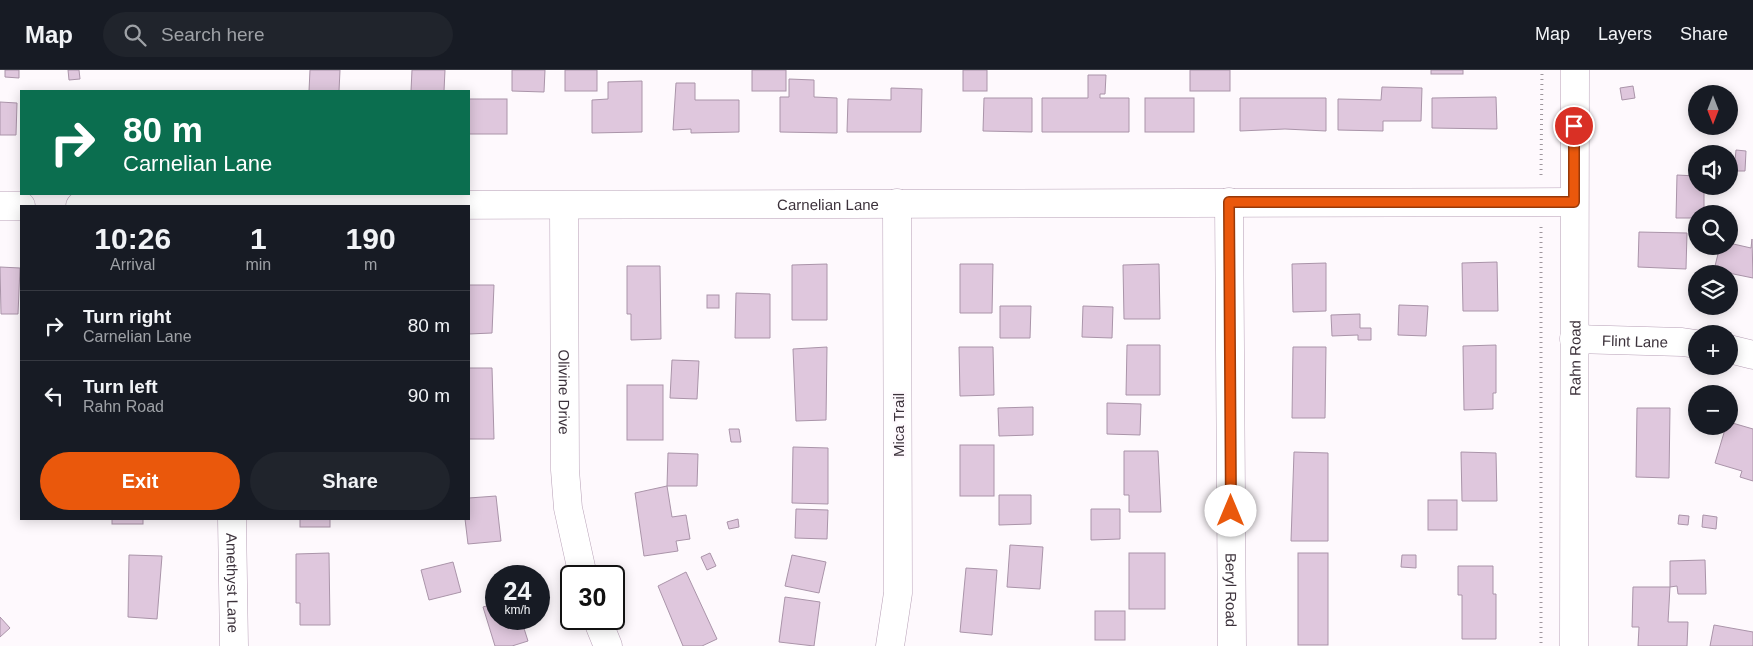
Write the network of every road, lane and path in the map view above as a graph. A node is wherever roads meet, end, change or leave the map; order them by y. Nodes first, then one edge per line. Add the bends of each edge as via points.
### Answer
1 (1542, 70) edge
2 (1575, 70) edge
3 (1540, 201) junction
4 (1229, 202) junction
5 (1574, 202) junction
6 (897, 203) junction
7 (0, 206) edge
8 (20, 206) edge
9 (470, 206) edge
10 (564, 206) junction
11 (1574, 339) junction
12 (1688, 343) edge
13 (1738, 352) edge
14 (1753, 356) edge
15 (232, 520) edge
16 (581, 565) edge
17 (601, 630) edge
18 (234, 646) edge
19 (608, 646) edge
20 (890, 646) edge
21 (1232, 646) edge
22 (1541, 646) edge
23 (1574, 646) edge

1 - 3 path
2 - 5 street, Rahn Road
3 - 4 street, Carnelian Lane
3 - 5 street, Carnelian Lane
3 - 22 path
4 - 6 street, Carnelian Lane
4 - 21 street, Beryl Road
5 - 11 street, Rahn Road
6 - 10 street, Carnelian Lane
6 - 20 street, Mica Trail via 898,585
7 - 8 street
9 - 10 street, Carnelian Lane
10 - 16 street, Olivine Drive via 565,470 568,508
11 - 12 street, Flint Lane
11 - 23 street, Rahn Road
13 - 14 street
15 - 18 street, Amethyst Lane
17 - 19 street

